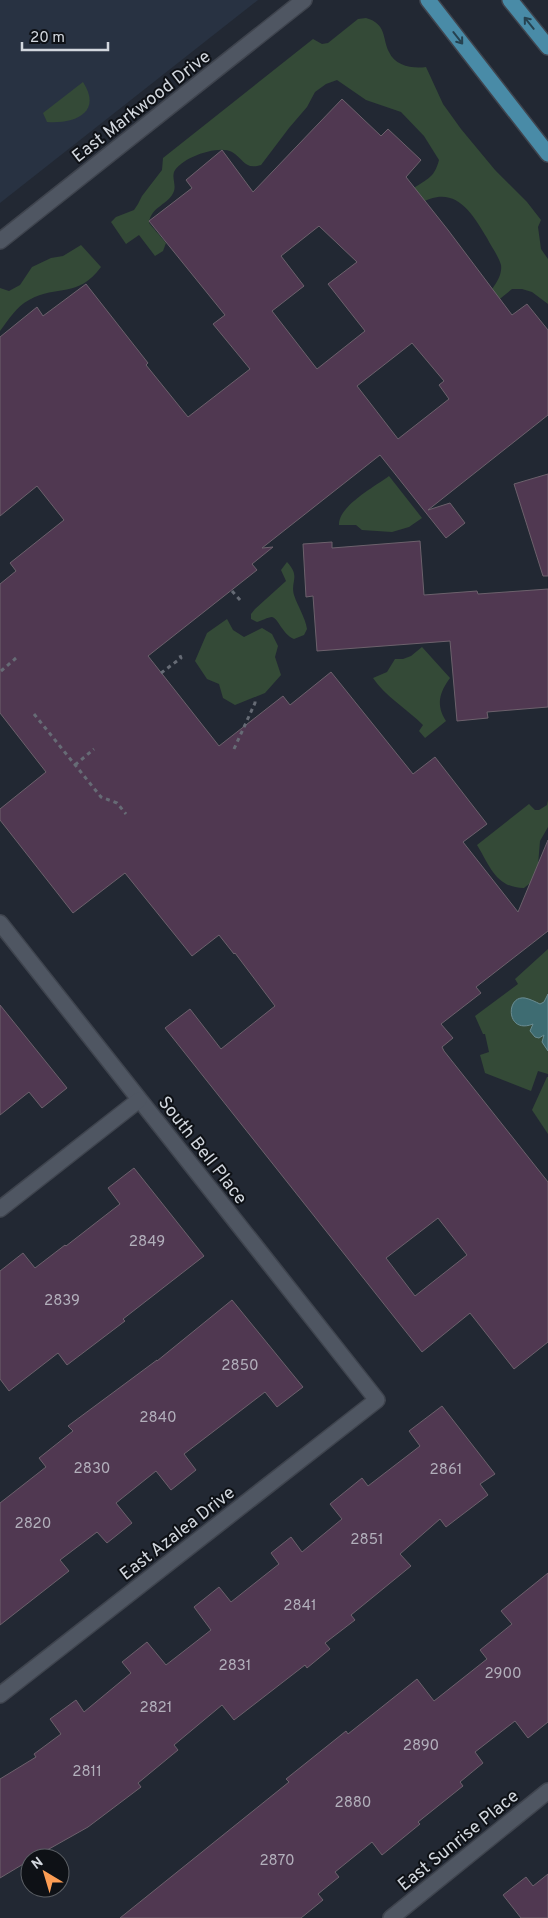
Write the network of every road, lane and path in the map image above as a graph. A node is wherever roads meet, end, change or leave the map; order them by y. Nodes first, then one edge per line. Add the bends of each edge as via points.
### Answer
1 (304, 0) edge
2 (428, 0) edge
3 (510, 0) edge
4 (548, 47) edge
5 (548, 154) edge
6 (0, 242) edge
7 (232, 591) dead end
8 (240, 601) dead end
9 (180, 653) dead end
10 (16, 658) dead end
11 (0, 671) edge
12 (162, 673) dead end
13 (255, 698) dead end
14 (34, 714) dead end
15 (94, 749) dead end
16 (234, 749) dead end
17 (75, 765) junction
18 (126, 814) dead end
19 (0, 923) edge
20 (139, 1100) junction
21 (0, 1209) edge
22 (377, 1400) joint
23 (0, 1696) edge
24 (548, 1791) edge
25 (391, 1918) edge

1 - 6 street, East Markwood Drive
2 -> 5 main road
4 -> 3 main road
7 - 8 path
9 - 12 path via 181,658
10 - 11 path
13 - 16 path via 256,703
14 - 17 path
15 - 17 path
17 - 18 path via 101,797 117,802
19 - 20 street, South Bell Place
20 - 21 street
20 - 22 street, South Bell Place
22 - 23 street, East Azalea Drive
24 - 25 street, East Sunrise Place

